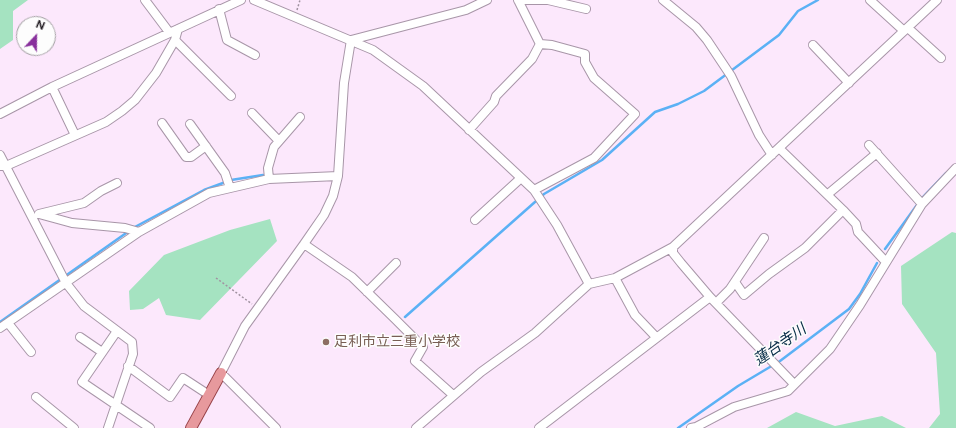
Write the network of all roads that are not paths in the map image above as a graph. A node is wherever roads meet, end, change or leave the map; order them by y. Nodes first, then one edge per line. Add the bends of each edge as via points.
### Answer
1 (145, 0) edge
2 (241, 0) edge
3 (254, 0) edge
4 (487, 0) edge
5 (518, 0) edge
6 (663, 0) edge
7 (870, 0) edge
8 (937, 0) edge
9 (219, 9) junction
10 (586, 9) dead end
11 (178, 29) junction
12 (906, 30) junction
13 (169, 32) junction
14 (175, 40) junction
15 (351, 40) junction
16 (540, 44) junction
17 (813, 45) dead end
18 (255, 55) dead end
19 (941, 58) dead end
20 (849, 83) junction
21 (52, 87) junction
22 (231, 96) dead end
23 (252, 113) dead end
24 (0, 114) edge
25 (300, 117) dead end
26 (162, 123) dead end
27 (190, 124) dead end
28 (469, 130) junction
29 (75, 135) junction
30 (278, 140) junction
31 (869, 145) dead end
32 (206, 146) junction
33 (779, 148) junction
34 (878, 153) junction
35 (0, 155) edge
36 (772, 155) junction
37 (3, 166) edge
38 (956, 168) edge
39 (338, 176) junction
40 (520, 178) junction
41 (269, 179) junction
42 (117, 183) dead end
43 (230, 188) junction
44 (534, 190) junction
45 (828, 194) junction
46 (922, 204) junction
47 (843, 210) junction
48 (35, 215) junction
49 (475, 220) dead end
50 (139, 232) junction
51 (764, 238) dead end
52 (304, 244) junction
53 (673, 247) junction
54 (886, 262) junction
55 (396, 263) dead end
56 (615, 278) junction
57 (735, 282) junction
58 (66, 283) junction
59 (589, 284) junction
60 (367, 292) junction
61 (713, 300) junction
62 (8, 322) junction
63 (0, 328) edge
64 (117, 331) junction
65 (80, 337) dead end
66 (656, 337) junction
67 (31, 352) dead end
68 (102, 352) junction
69 (128, 366) junction
70 (221, 373) junction
71 (794, 384) junction
72 (209, 395) junction
73 (453, 395) junction
74 (36, 397) dead end
75 (116, 405) junction
76 (74, 428) edge
77 (108, 428) edge
78 (150, 428) edge
79 (191, 428) edge
80 (276, 428) edge
81 (416, 428) edge
82 (539, 428) edge
83 (695, 428) edge

1 - 13 street
2 - 9 street
3 - 15 street
4 - 15 street via 466,10
5 - 10 street via 548,0
5 - 16 street
6 - 36 street via 696,27 707,40 731,76 759,135
7 - 12 street
8 - 12 street
9 - 11 street
9 - 18 street via 227,40
11 - 13 street
11 - 14 street
12 - 19 street
12 - 20 street
13 - 21 street
14 - 22 street
14 - 29 street via 156,73 135,100 106,122
15 - 28 street via 372,50 423,86
15 - 39 street via 344,84
16 - 28 street via 532,59 496,96 494,102
16 - 44 street via 585,54 585,62 594,78 636,114 594,158
17 - 20 street
20 - 33 street
21 - 24 street
21 - 29 street
23 - 30 street
25 - 30 street
26 - 32 street via 186,157 191,157
27 - 32 street
28 - 40 street
29 - 37 street
30 - 41 street via 268,168
31 - 34 street
32 - 43 street via 225,173
33 - 36 street
33 - 45 street
34 - 45 street
34 - 46 street
35 - 37 street
36 - 53 street
37 - 48 street
38 - 46 street
39 - 41 street
39 - 52 street via 327,208
40 - 44 street
40 - 49 street
41 - 43 street
42 - 48 street via 90,201
43 - 50 street via 209,193
44 - 59 street via 557,225
45 - 47 street
46 - 54 street
47 - 54 street via 856,224 858,232
47 - 57 street via 805,248 744,295
48 - 50 street
48 - 58 street
50 - 58 street
51 - 57 street
52 - 60 street via 352,277
52 - 70 street via 245,326
53 - 56 street
53 - 61 street via 673,253
54 - 71 street via 830,349
55 - 60 street
56 - 59 street
56 - 66 street via 635,315
57 - 61 street via 730,289
58 - 62 street
58 - 64 street via 84,306
59 - 73 street via 535,333
60 - 73 street via 423,347 415,361
61 - 66 street
61 - 71 street
62 - 63 street
62 - 67 street
64 - 68 street
64 - 69 street via 132,342 133,354
65 - 68 street
66 - 82 street
68 - 75 street via 82,382
69 - 72 street via 170,397 183,378
69 - 75 street
70 - 72 main road
70 - 80 street
71 - 83 street via 784,392 734,407
72 - 79 main road
73 - 81 street
74 - 76 street
75 - 77 street
75 - 78 street

